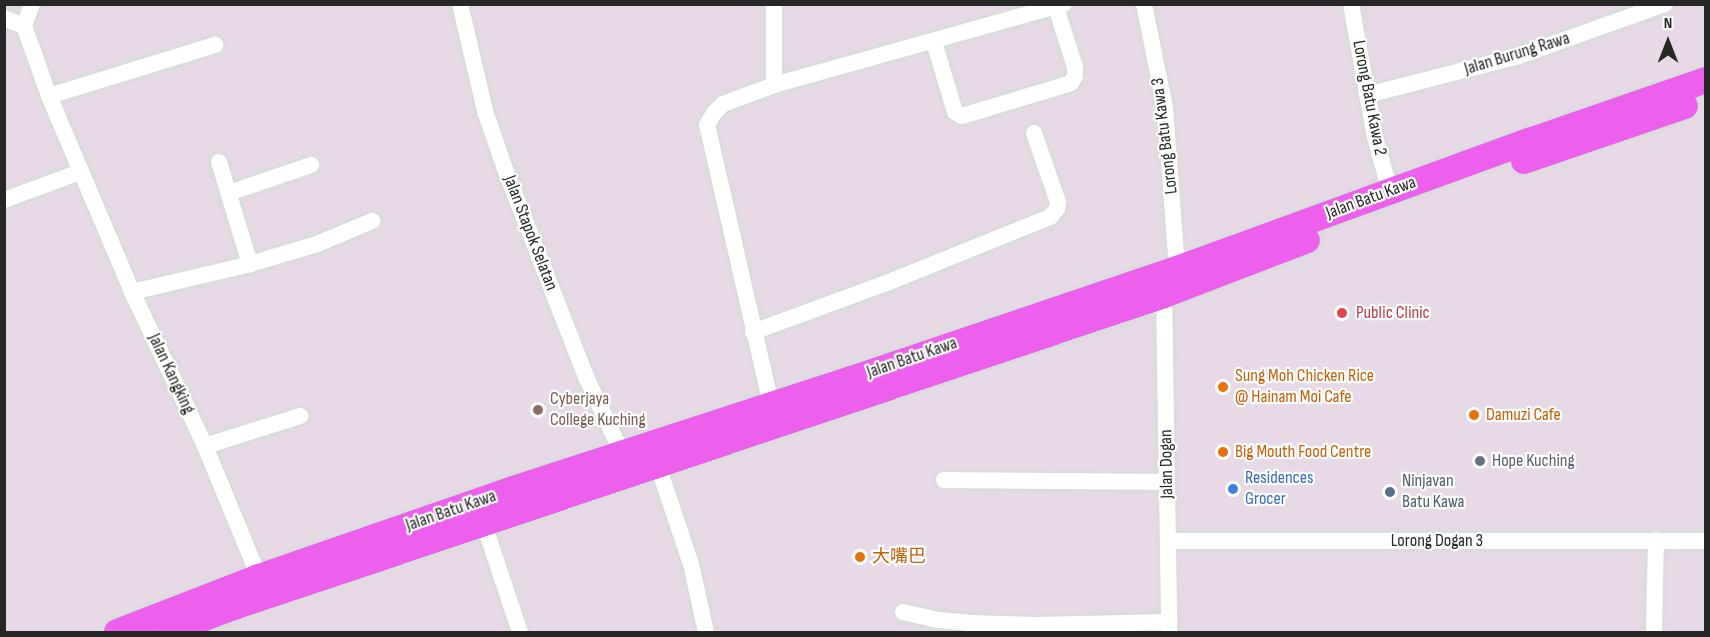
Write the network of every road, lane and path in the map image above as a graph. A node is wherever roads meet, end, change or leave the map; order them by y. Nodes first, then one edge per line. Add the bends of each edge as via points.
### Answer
1 (32, 4) edge
2 (460, 4) edge
3 (774, 4) edge
4 (1001, 4) edge
5 (1144, 4) edge
6 (1351, 4) edge
7 (1665, 4) edge
8 (1060, 6) edge
9 (4, 18) edge
10 (1006, 21) junction
11 (24, 26) junction
12 (934, 42) junction
13 (215, 45) dead end
14 (1706, 80) edge
15 (774, 85) junction
16 (1367, 95) junction
17 (49, 96) junction
18 (1706, 99) edge
19 (1034, 133) dead end
20 (219, 162) dead end
21 (311, 165) dead end
22 (80, 172) junction
23 (1390, 191) junction
24 (229, 193) junction
25 (4, 200) edge
26 (372, 221) dead end
27 (250, 264) junction
28 (1177, 268) junction
29 (132, 292) junction
30 (1164, 295) junction
31 (753, 332) junction
32 (771, 404) junction
33 (300, 416) dead end
34 (205, 446) junction
35 (622, 453) junction
36 (658, 466) junction
37 (944, 480) dead end
38 (1167, 482) junction
39 (484, 524) junction
40 (1656, 540) junction
41 (1168, 541) junction
42 (1706, 541) edge
43 (260, 577) junction
44 (903, 612) dead end
45 (1169, 627) edge
46 (1035, 629) edge
47 (117, 633) edge
48 (169, 633) edge
49 (520, 633) edge
50 (706, 633) edge
51 (1654, 633) edge

1 - 11 street
2 - 35 street, Jalan Stapok Selatan via 485,111 505,169 586,377
3 - 15 street
4 - 10 street
5 - 28 street, Lorong Batu Kawa 3 via 1165,108
6 - 16 street, Lorong Batu Kawa 2
7 - 16 street, Jalan Burung Rawa via 1519,56
8 - 10 street
8 - 12 street via 1075,67 1071,83 962,116 956,112
9 - 11 street
10 - 12 street
11 - 17 street, Jalan Kangking
12 - 15 street
13 - 17 street
14 - 23 highway, Jalan Batu Kawa
15 - 31 street via 723,104 707,125
16 - 23 street, Lorong Batu Kawa 2
17 - 22 street, Jalan Kangking
18 - 30 highway, Jalan Batu Kawa via 1381,211
19 - 31 street via 1058,202 1050,217
20 - 24 street
21 - 24 street
22 - 25 street
22 - 29 street, Jalan Kangking
23 - 28 highway, Jalan Batu Kawa
24 - 27 street
26 - 27 street via 317,244
27 - 29 street
28 - 32 highway, Jalan Batu Kawa
29 - 34 street, Jalan Kangking
30 - 36 highway, Jalan Batu Kawa
30 - 38 street, Jalan Dogan
31 - 32 street
32 - 35 highway, Jalan Batu Kawa
33 - 34 street
34 - 43 street, Jalan Kangking
35 - 43 highway, Jalan Batu Kawa
36 - 39 highway, Jalan Batu Kawa
36 - 50 street via 691,564
37 - 38 street
38 - 41 street, Jalan Dogan
39 - 48 highway, Jalan Batu Kawa via 225,610
39 - 49 street
40 - 41 street, Lorong Dogan 3
40 - 42 street, Lorong Dogan 3
40 - 51 street
41 - 45 street, Jalan Dogan
43 - 47 highway, Jalan Batu Kawa
44 - 46 street via 938,620
45 - 46 street

